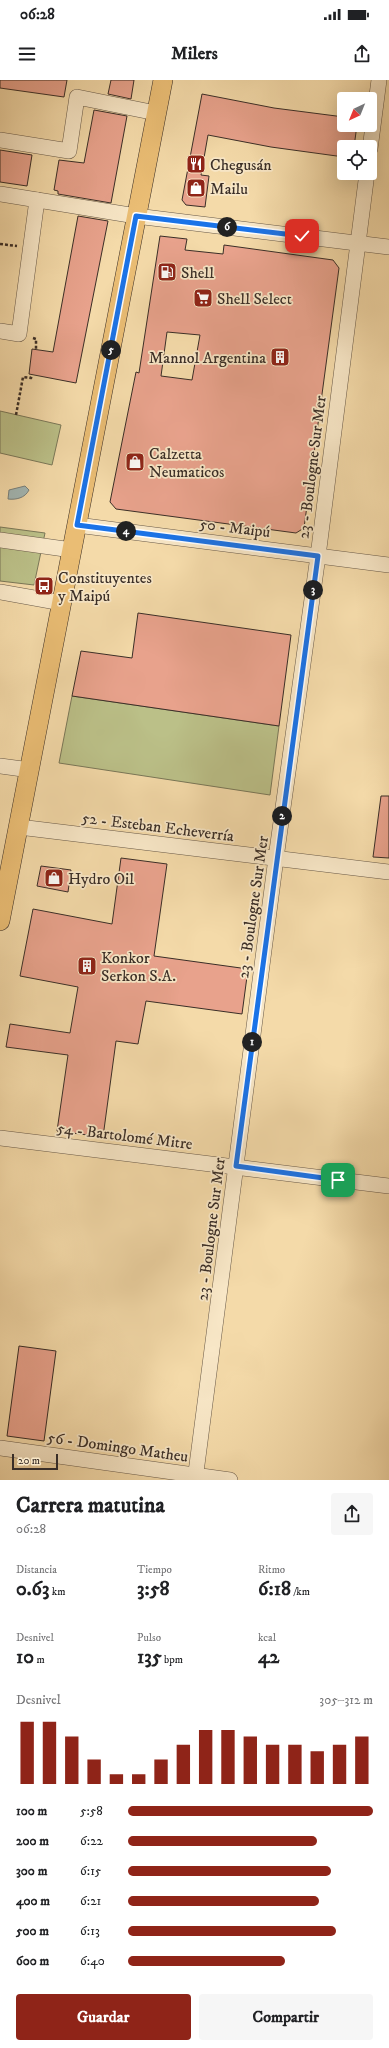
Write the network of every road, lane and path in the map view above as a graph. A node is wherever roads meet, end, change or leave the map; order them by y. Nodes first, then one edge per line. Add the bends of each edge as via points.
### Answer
1 (162, 80) edge
2 (379, 80) edge
3 (156, 113) junction
4 (0, 140) edge
5 (371, 140) edge
6 (366, 180) edge
7 (0, 194) edge
8 (38, 200) junction
9 (136, 216) junction
10 (357, 243) junction
11 (389, 247) edge
12 (0, 331) edge
13 (32, 375) dead end
14 (16, 415) dead end
15 (77, 525) junction
16 (0, 540) edge
17 (72, 550) junction
18 (318, 556) junction
19 (389, 565) edge
20 (0, 592) edge
21 (62, 603) junction
22 (0, 766) edge
23 (30, 770) junction
24 (19, 827) junction
25 (276, 858) junction
26 (389, 872) edge
27 (0, 922) edge
28 (0, 1138) edge
29 (236, 1166) junction
30 (389, 1186) edge
31 (0, 1448) edge
32 (196, 1477) edge
33 (230, 1480) edge

1 - 3 main road
2 - 5 street
3 - 4 street via 77,97 69,150
3 - 9 main road
6 - 10 street, 23 - Boulogne Sur Mer
7 - 8 street
8 - 9 street
8 - 12 street via 19,334
9 - 10 street
9 - 15 main road
10 - 11 street
10 - 18 street, 23 - Boulogne Sur Mer
13 - 14 path via 31,378 23,377
15 - 17 main road
15 - 18 street, 50 - Maipú
16 - 17 street
17 - 21 main road
18 - 19 street, 50 - Maipú
18 - 25 street, 23 - Boulogne Sur Mer
20 - 21 street
21 - 23 main road
22 - 23 street
23 - 24 main road
24 - 25 street, 52 - Esteban Echeverría
24 - 27 main road
25 - 26 street, 52 - Esteban Echeverría
25 - 29 street, 23 - Boulogne Sur Mer
28 - 29 street, 54 - Bartolomé Mitre
29 - 30 street, 54 - Bartolomé Mitre
29 - 32 street, 23 - Boulogne Sur Mer
31 - 32 street, 56 - Domingo Matheu
32 - 33 street, 56 - Domingo Matheu

